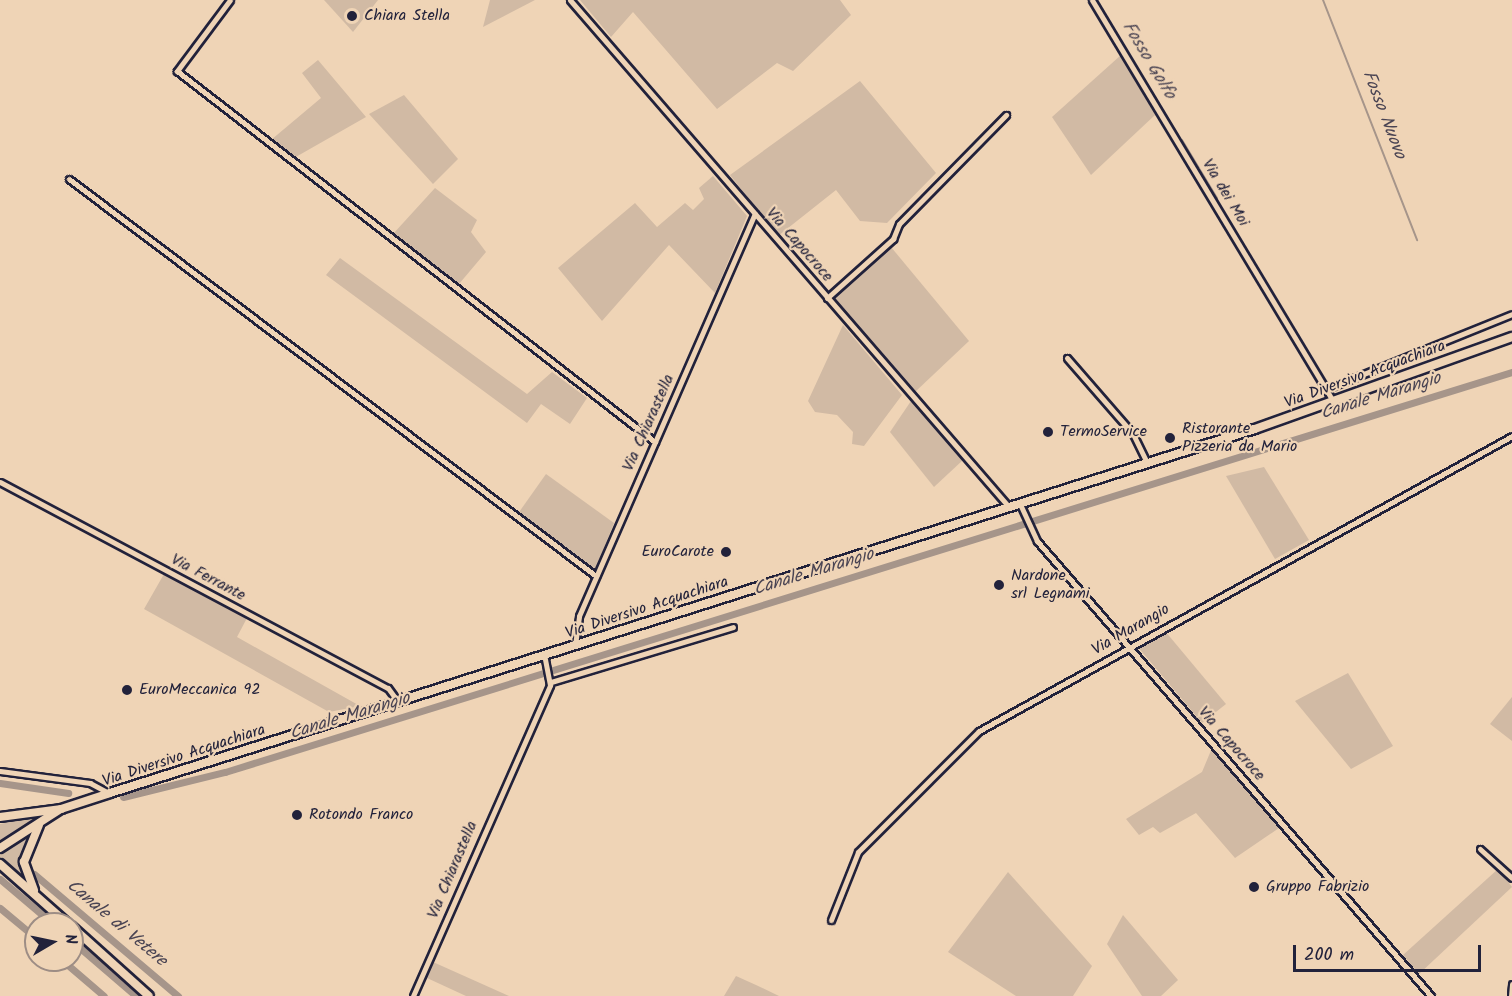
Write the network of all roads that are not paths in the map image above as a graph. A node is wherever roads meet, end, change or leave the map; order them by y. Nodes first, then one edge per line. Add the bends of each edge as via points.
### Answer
1 (230, 0) edge
2 (570, 0) edge
3 (1092, 0) edge
4 (1006, 115) dead end
5 (69, 178) dead end
6 (755, 214) junction
7 (827, 298) junction
8 (1512, 314) edge
9 (1512, 337) edge
10 (1067, 358) dead end
11 (1329, 388) junction
12 (1333, 401) junction
13 (1512, 435) edge
14 (655, 442) junction
15 (1147, 463) junction
16 (0, 482) edge
17 (1009, 507) junction
18 (1021, 507) junction
19 (596, 576) junction
20 (733, 627) dead end
21 (575, 645) junction
22 (1129, 645) junction
23 (545, 659) junction
24 (551, 679) junction
25 (399, 702) junction
26 (0, 771) edge
27 (110, 793) junction
28 (61, 809) junction
29 (2, 818) edge
30 (39, 825) junction
31 (0, 848) edge
32 (1480, 849) dead end
33 (0, 864) edge
34 (1512, 878) edge
35 (40, 898) junction
36 (56, 912) edge
37 (831, 920) dead end
38 (84, 938) edge
39 (1512, 984) edge
40 (149, 996) edge
41 (413, 996) edge
42 (1431, 996) edge
43 (1511, 996) edge

1 - 14 street via 177,71
2 - 6 street, Via Capocroce
3 - 11 street, Via dei Moi
4 - 7 street via 898,224 893,239
5 - 19 street
6 - 7 street, Via Capocroce
6 - 14 street, Via Chiarastella
7 - 17 street, Via Capocroce
8 - 11 street
9 - 12 main road, Via Diversivo Acquachiara
10 - 15 street via 1133,434
11 - 12 street, Via dei Moi
12 - 15 main road, Via Diversivo Acquachiara
13 - 22 street, Via Marangio
14 - 19 street, Via Chiarastella
15 - 18 main road, Via Diversivo Acquachiara
16 - 25 street, Via Ferrante via 388,688
17 - 18 main road, Via Diversivo Acquachiara
17 - 21 main road, Via Diversivo Acquachiara
18 - 22 street, Via Capocroce via 1029,530
19 - 21 street, Via Chiarastella via 579,616
20 - 24 street
21 - 23 main road, Via Diversivo Acquachiara
22 - 37 street, Via Marangio via 972,737 858,852
22 - 42 street, Via Capocroce
23 - 24 street
23 - 25 main road, Via Diversivo Acquachiara
24 - 41 street, Via Chiarastella
25 - 27 main road, Via Diversivo Acquachiara
26 - 27 street via 90,783
27 - 28 main road, Via Diversivo Acquachiara
28 - 29 main road
28 - 30 main road
30 - 31 main road
30 - 35 main road via 24,862
32 - 34 street
33 - 35 main road
35 - 36 main road
38 - 40 main road
39 - 43 street

